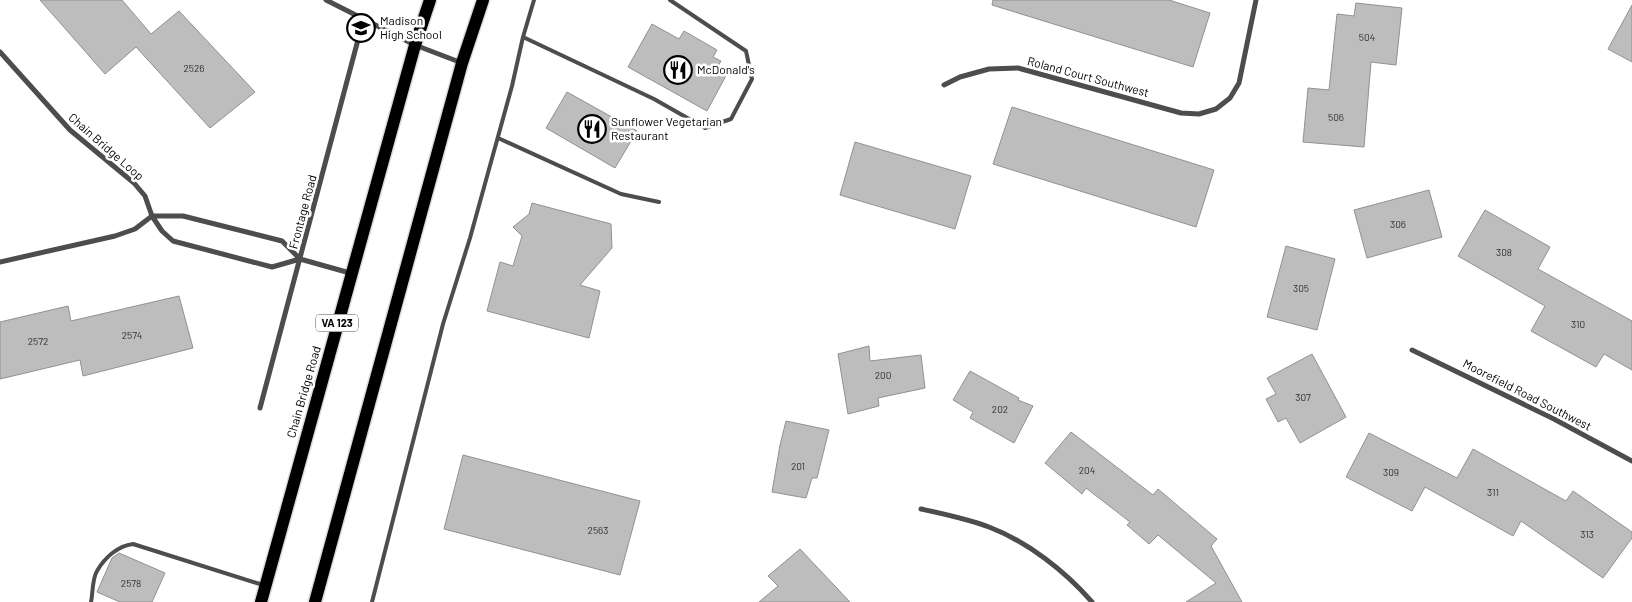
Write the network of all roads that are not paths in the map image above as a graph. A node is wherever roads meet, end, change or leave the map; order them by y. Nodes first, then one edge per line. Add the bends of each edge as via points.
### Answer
1 (326, 0) edge
2 (430, 0) edge
3 (483, 0) edge
4 (534, 0) edge
5 (670, 0) edge
6 (1256, 0) edge
7 (363, 20) junction
8 (523, 37) junction
9 (415, 45) junction
10 (0, 52) edge
11 (462, 63) junction
12 (944, 85) dead end
13 (498, 138) junction
14 (659, 202) dead end
15 (152, 216) junction
16 (300, 259) junction
17 (0, 262) edge
18 (351, 274) junction
19 (1412, 350) dead end
20 (260, 408) dead end
21 (1632, 461) edge
22 (922, 509) dead end
23 (265, 586) junction
24 (93, 601) edge
25 (261, 602) edge
26 (315, 602) edge
27 (372, 602) edge
28 (1092, 602) edge

1 - 7 street
2 - 9 main road, VA 123
3 - 11 main road
4 - 8 lane
5 - 8 lane via 746,51 752,79 731,119 705,128 654,99
6 - 12 street, Roland Court Southwest via 1239,83 1230,98 1216,109 1199,114 1181,113 1018,68 988,69 960,76
7 - 9 street
7 - 16 street, Frontage Road
8 - 13 lane
9 - 11 street
9 - 18 main road, Chain Bridge Road / VA 123
10 - 15 street, Chain Bridge Loop via 70,130 134,183 145,196
11 - 26 main road
13 - 14 lane via 621,194
13 - 27 lane via 442,324
15 - 16 street via 183,216 282,241
15 - 16 street, Chain Bridge Loop via 173,241 272,267
15 - 17 street via 135,229 115,236
16 - 18 street
16 - 20 street, Frontage Road
18 - 23 main road, Chain Bridge Road / VA 123
19 - 21 street, Moorefield Road Southwest
22 - 28 street via 989,527 1015,540 1052,564
23 - 24 lane via 133,544 115,550 96,572
23 - 25 main road, Chain Bridge Road / VA 123

